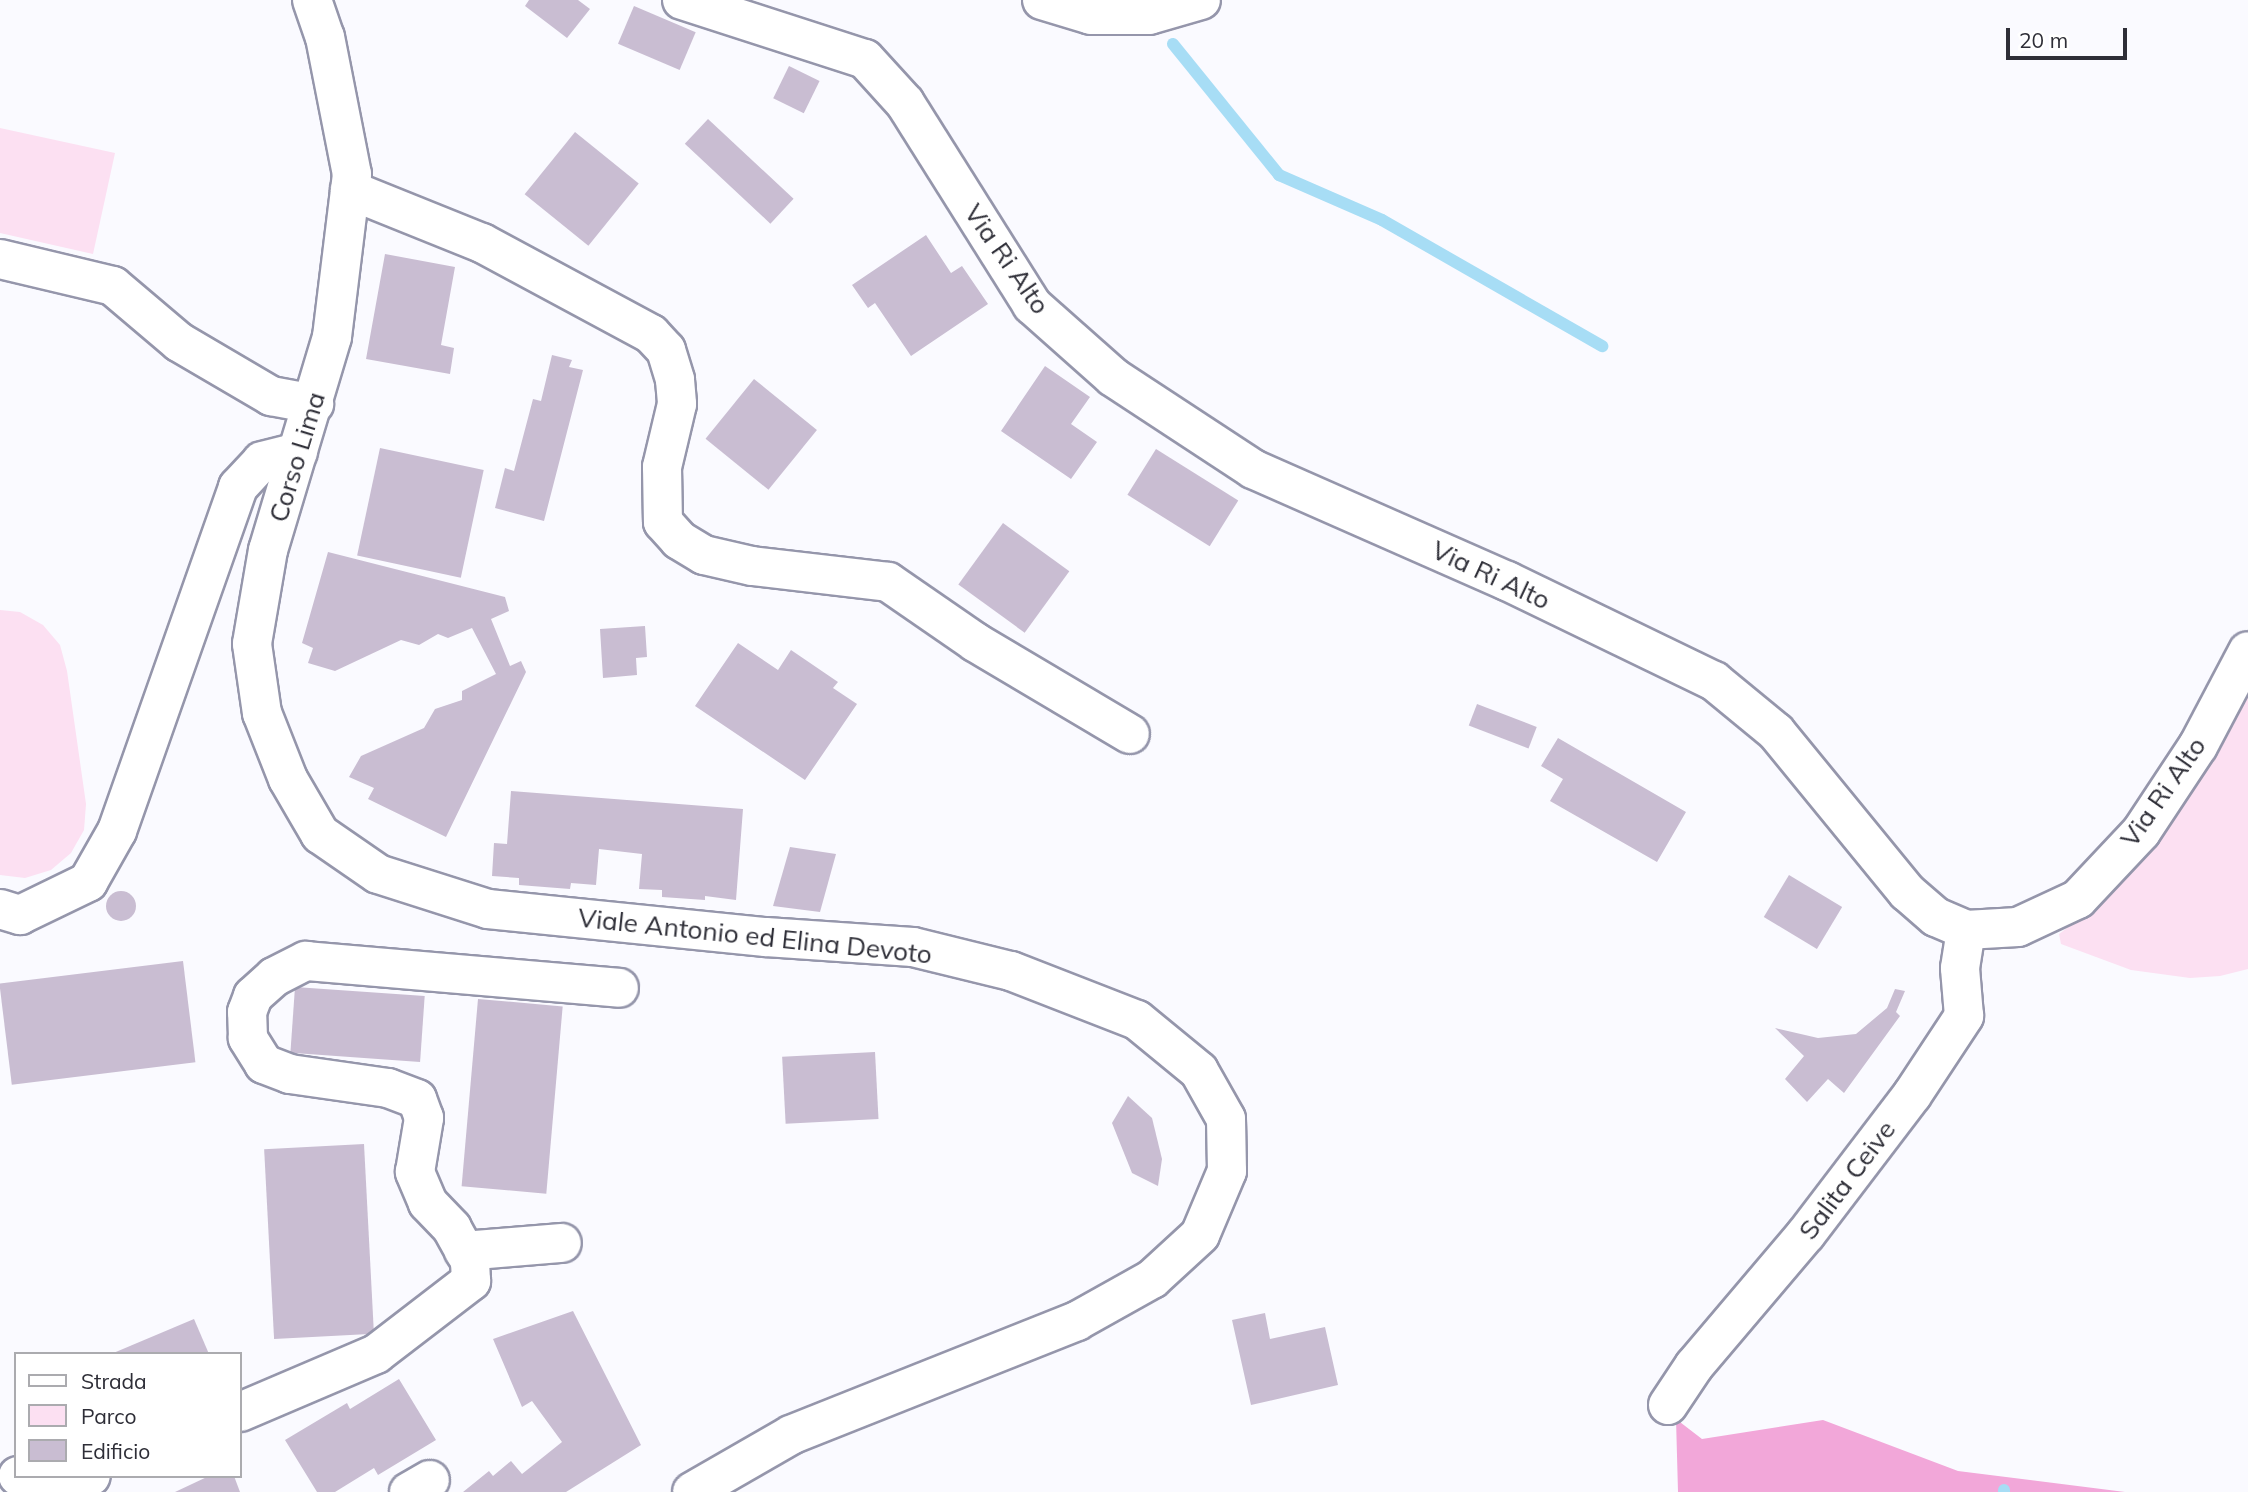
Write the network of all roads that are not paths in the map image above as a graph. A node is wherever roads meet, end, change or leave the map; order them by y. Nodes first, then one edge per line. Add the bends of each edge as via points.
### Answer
1 (312, 0) edge
2 (682, 0) edge
3 (1042, 0) edge
4 (1201, 0) edge
5 (350, 191) junction
6 (0, 259) edge
7 (314, 404) junction
8 (298, 453) junction
9 (2248, 651) edge
10 (1130, 734) dead end
11 (378, 874) joint
12 (0, 909) edge
13 (1966, 930) junction
14 (619, 988) dead end
15 (562, 1243) dead end
16 (464, 1251) junction
17 (1668, 1405) dead end
18 (242, 1411) edge
19 (37, 1478) edge
20 (87, 1478) edge
21 (692, 1492) edge

1 - 5 street, Corso Lima via 328,51 352,174
2 - 13 street, Via Ri Alto via 865,59 905,103 1032,305 1113,377 1253,469 1507,581 1714,681 1776,733 1907,892 1936,917
3 - 4 street via 1090,15 1149,15
5 - 7 street, Corso Lima via 332,337
5 - 10 street via 482,243 652,334 666,350 675,380 677,404 662,467 663,522 679,540 704,555 752,566 887,582 975,642
6 - 7 street via 113,286 190,349 271,396
7 - 8 street, Corso Lima
8 - 11 street, Corso Lima via 268,550 252,645 262,713 288,779 320,834
8 - 12 street via 261,461 239,487 117,831 88,882 20,915
9 - 13 street, Via Ri Alto via 2198,746 2141,832 2078,899 2018,927
11 - 21 street, Viale Antonio ed Elina Devoto via 488,909 913,947 1011,971 1137,1020 1199,1070 1226,1119 1227,1171 1200,1235 1152,1279 1077,1321 791,1435
13 - 17 street, Salita Ceive via 1960,968 1964,1016 1912,1095
14 - 16 street via 306,961 274,977 253,996 247,1012 248,1038 264,1064 289,1074 388,1088 417,1099 424,1118 415,1172 428,1203 452,1228
15 - 16 street
16 - 18 street via 470,1261 471,1281 386,1347
19 - 20 street via 78,1482

